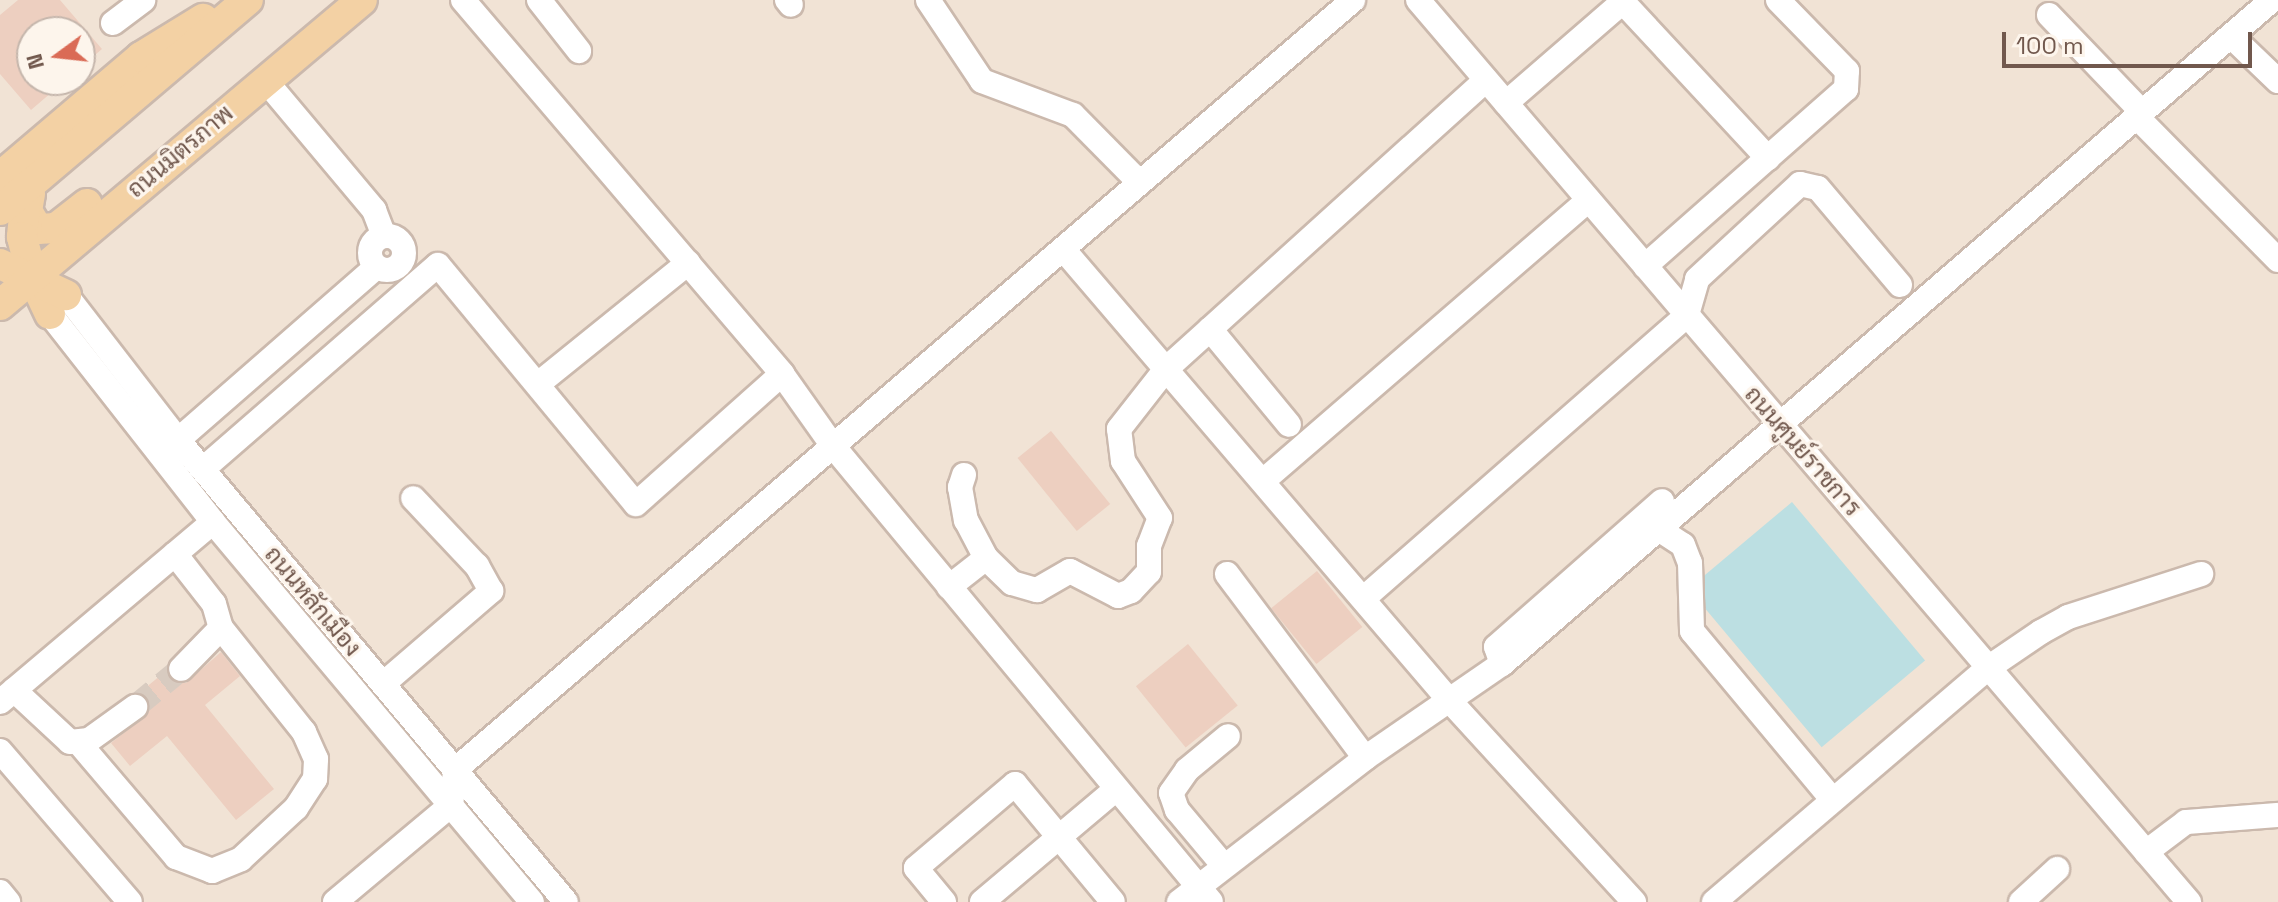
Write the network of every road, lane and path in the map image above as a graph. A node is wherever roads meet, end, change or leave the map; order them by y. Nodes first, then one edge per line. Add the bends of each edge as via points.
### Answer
1 (143, 0) edge
2 (234, 0) edge
3 (248, 0) edge
4 (362, 0) edge
5 (463, 0) edge
6 (539, 0) edge
7 (928, 0) edge
8 (1353, 0) edge
9 (1418, 0) edge
10 (1778, 0) edge
11 (2272, 0) edge
12 (1623, 1) edge
13 (2049, 15) dead end
14 (113, 23) dead end
15 (2231, 36) junction
16 (579, 51) dead end
17 (265, 80) junction
18 (1486, 80) junction
19 (2278, 81) edge
20 (1506, 103) junction
21 (2139, 115) junction
22 (1768, 158) junction
23 (153, 173) junction
24 (0, 177) edge
25 (37, 183) junction
26 (1140, 183) junction
27 (1588, 200) junction
28 (0, 210) edge
29 (1063, 249) junction
30 (2278, 260) edge
31 (688, 263) junction
32 (0, 266) edge
33 (1645, 266) junction
34 (32, 276) junction
35 (1900, 285) dead end
36 (0, 297) edge
37 (0, 305) edge
38 (58, 305) junction
39 (1687, 315) junction
40 (1210, 329) junction
41 (1166, 369) junction
42 (782, 374) junction
43 (538, 384) junction
44 (1289, 425) dead end
45 (1781, 425) junction
46 (178, 440) junction
47 (833, 446) junction
48 (203, 469) junction
49 (964, 475) dead end
50 (1263, 481) junction
51 (413, 498) dead end
52 (1662, 501) dead end
53 (213, 522) junction
54 (1660, 530) junction
55 (175, 554) junction
56 (986, 558) junction
57 (1227, 574) dead end
58 (2201, 574) dead end
59 (949, 587) junction
60 (1364, 598) junction
61 (221, 628) junction
62 (1502, 664) junction
63 (1988, 668) junction
64 (181, 669) tunnel mouth
65 (383, 684) junction
66 (7, 696) edge
67 (1449, 700) junction
68 (135, 707) tunnel mouth
69 (1228, 736) dead end
70 (79, 743) junction
71 (0, 751) edge
72 (1365, 758) junction
73 (455, 770) junction
74 (1115, 790) junction
75 (1833, 800) junction
76 (451, 805) junction
77 (2278, 815) edge
78 (1059, 838) junction
79 (2146, 852) junction
80 (1224, 866) junction
81 (2057, 869) dead end
82 (0, 892) edge
83 (1204, 894) edge
84 (8, 902) edge
85 (130, 902) edge
86 (335, 902) edge
87 (532, 902) edge
88 (566, 902) edge
89 (944, 902) edge
90 (982, 902) edge
91 (1113, 902) edge
92 (1179, 902) edge
93 (1634, 902) edge
94 (1714, 902) edge
95 (2021, 902) edge
96 (2189, 902) edge

1 - 14 street
2 - 24 main road via 141,57
3 - 25 main road
4 - 17 main road, ถนนมิตรภาพ
5 - 31 street
6 - 16 street
7 - 26 street via 982,81 1073,115
8 - 26 street
9 - 18 street, ถนนศูนย์ราชการ
10 - 22 street via 1847,71 1846,89
11 - 15 street
12 - 20 street
12 - 22 street
13 - 21 street
15 - 19 street
15 - 21 street
17 - 23 main road, ถนนมิตรภาพ
17 - 46 street via 374,210 384,236 399,241 404,254 396,268 376,267
18 - 20 street, ถนนศูนย์ราชการ
18 - 40 street
20 - 27 street, ถนนศูนย์ราชการ
21 - 30 street
21 - 45 street
22 - 33 street
23 - 25 main road via 99,194 47,230 32,224 27,211
23 - 34 main road, ถนนมิตรภาพ
25 - 28 main road
25 - 34 main road via 20,218
26 - 29 street
27 - 33 street, ถนนศูนย์ราชการ
27 - 50 street
29 - 41 street
29 - 47 street
31 - 42 street
31 - 43 street
32 - 34 main road
32 - 36 main road
33 - 39 street, ถนนศูนย์ราชการ
34 - 37 main road, ถนนมิตรภาพ
34 - 38 main road
35 - 39 street via 1818,188 1807,183 1697,279
38 - 46 street, ถนนหลักเมือง
38 - 53 street, ถนนหลักเมือง
39 - 45 street, ถนนศูนย์ราชการ
39 - 60 street
40 - 41 street
40 - 44 street
41 - 50 street
41 - 56 street via 1119,429 1117,443 1160,518 1149,546 1149,572 1142,582 1118,596 1070,571 1049,587 1026,589
42 - 43 street via 636,504
42 - 47 street
43 - 48 street via 438,265
45 - 54 street
45 - 63 street, ถนนศูนย์ราชการ
46 - 48 street, ถนนหลักเมือง
47 - 59 street
47 - 73 street
48 - 65 street, ถนนหลักเมือง
49 - 56 street via 960,499
50 - 60 street
51 - 65 street via 477,566 491,591
52 - 62 street via 1496,647
53 - 55 street
53 - 76 street, ถนนหลักเมือง
54 - 62 street
54 - 75 street via 1683,545 1690,563 1692,631
55 - 61 street via 214,604
55 - 66 street
56 - 59 street
57 - 72 street
58 - 63 street via 2068,617
59 - 74 street
60 - 67 street
61 - 64 street
61 - 70 street via 304,732 316,759 315,779 296,808 241,859 212,871 176,857
62 - 67 street
63 - 75 street
63 - 79 street, ถนนศูนย์ราชการ
65 - 73 street, ถนนหลักเมือง
66 - 70 street via 64,739
67 - 72 street
67 - 93 street
68 - 70 street
69 - 80 street via 1187,770 1171,793 1177,810
71 - 85 street
72 - 80 street
73 - 76 street
73 - 88 street, ถนนหลักเมือง
74 - 78 street
74 - 83 street
75 - 94 street
76 - 86 street
76 - 87 street, ถนนหลักเมือง
77 - 79 street via 2186,822
78 - 89 street via 1015,784 916,868
78 - 90 street
78 - 91 street
79 - 96 street, ถนนศูนย์ราชการ
80 - 83 street
81 - 95 street
82 - 84 street
83 - 92 street

